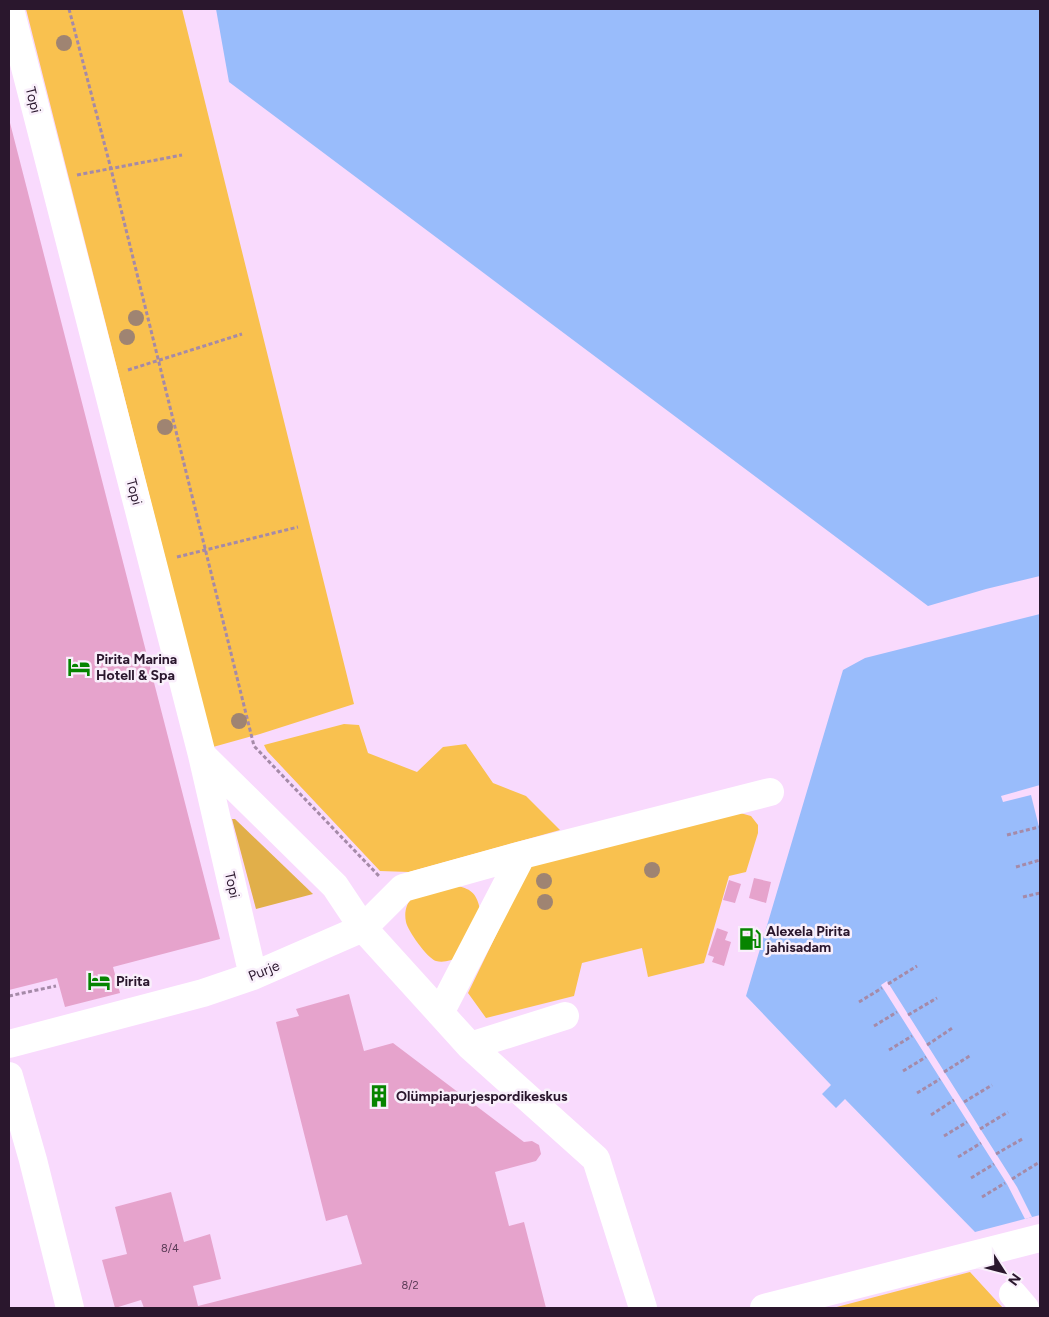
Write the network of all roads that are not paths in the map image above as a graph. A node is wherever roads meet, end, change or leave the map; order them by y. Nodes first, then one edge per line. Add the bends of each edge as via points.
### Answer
1 (10, 9) edge
2 (202, 755) junction
3 (770, 792) dead end
4 (522, 856) junction
5 (363, 928) junction
6 (253, 976) junction
7 (440, 1013) junction
8 (565, 1016) dead end
9 (9, 1044) edge
10 (470, 1046) junction
11 (9, 1076) edge
12 (1040, 1238) edge
13 (70, 1308) edge
14 (643, 1308) edge
15 (764, 1308) edge

1 - 2 street, Topi
2 - 5 street via 335,886
2 - 6 street, Topi
3 - 4 street
4 - 5 street via 403,888
4 - 7 street
5 - 6 street, Purje
5 - 7 street
6 - 9 street, Purje via 203,993
7 - 10 street
8 - 10 street
10 - 14 street via 596,1158
11 - 13 street
12 - 15 street

